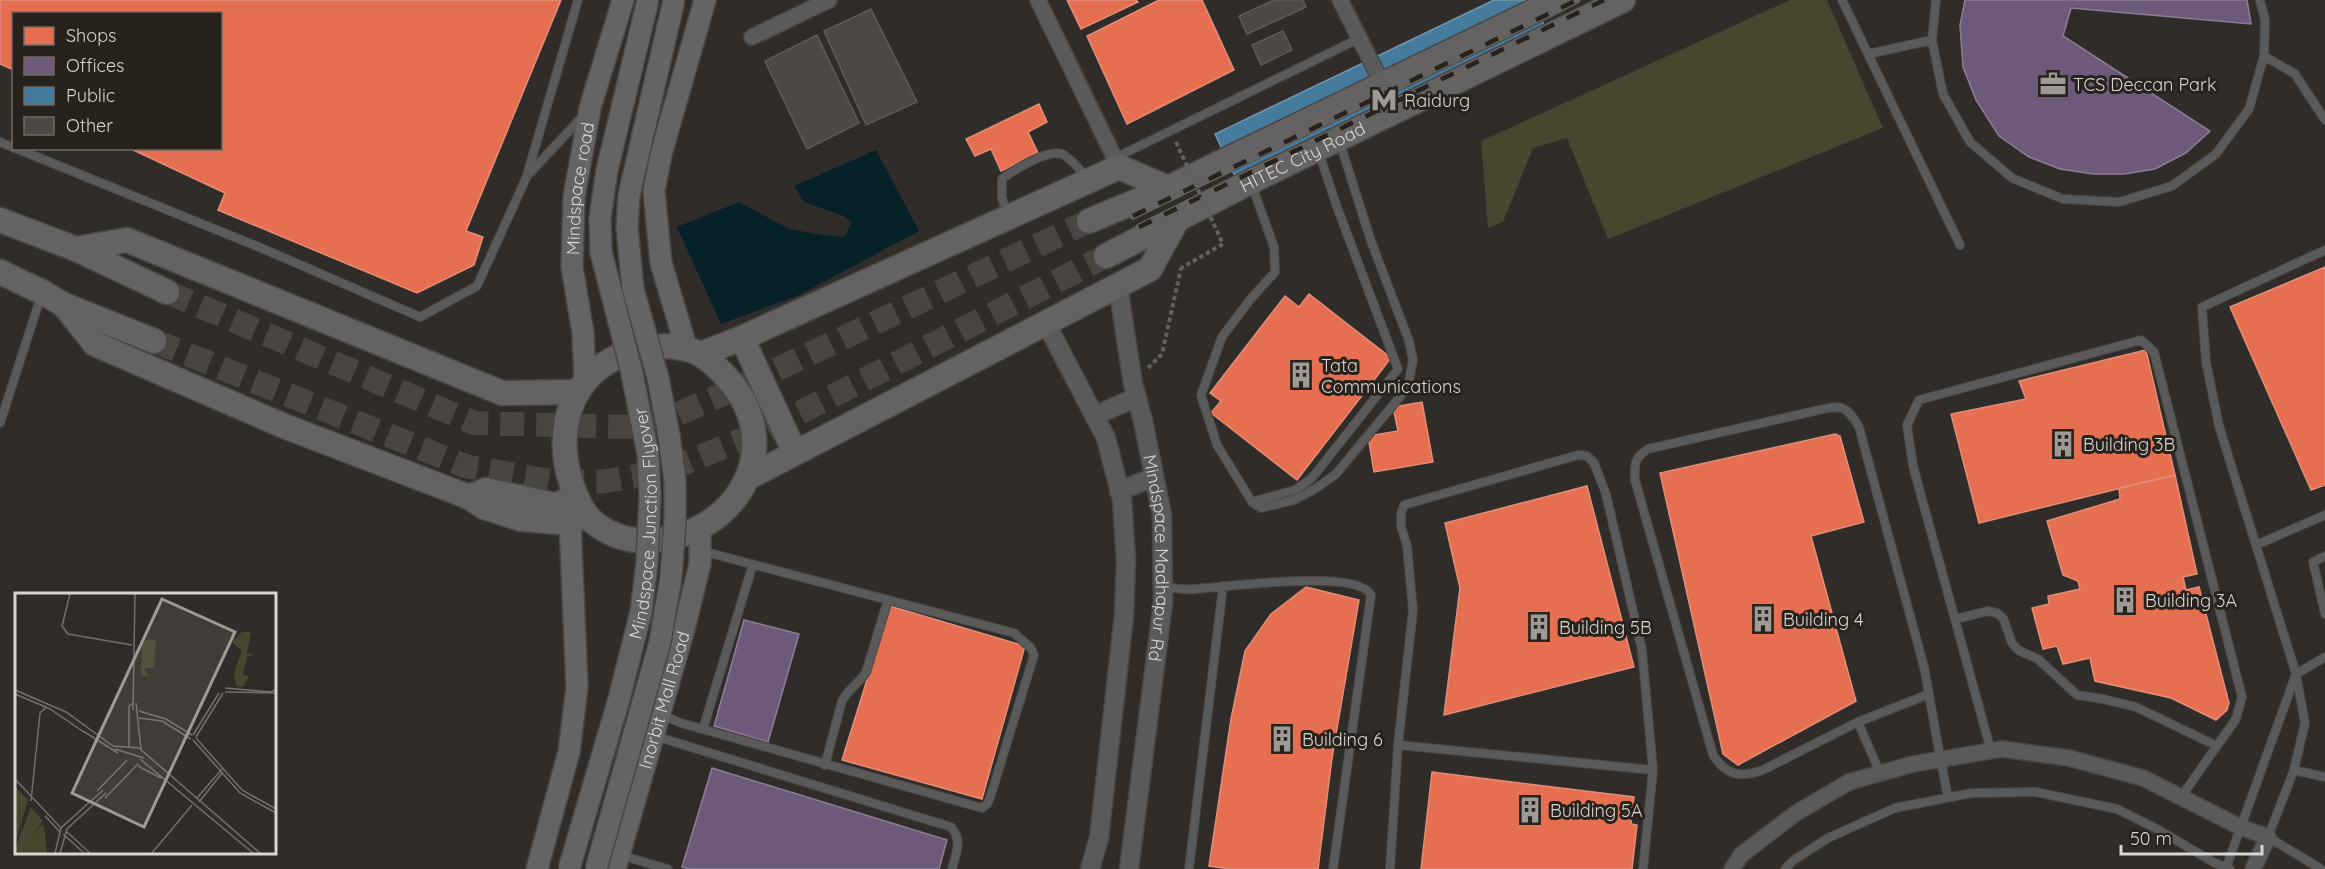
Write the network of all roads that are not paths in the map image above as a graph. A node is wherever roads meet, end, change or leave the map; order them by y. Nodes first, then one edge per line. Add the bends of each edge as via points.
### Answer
1 (578, 0) edge
2 (623, 0) edge
3 (648, 0) edge
4 (674, 0) edge
5 (705, 0) edge
6 (829, 0) edge
7 (1038, 0) edge
8 (1340, 0) edge
9 (1557, 0) edge
10 (1623, 0) edge
11 (1842, 0) edge
12 (1936, 0) edge
13 (2260, 0) edge
14 (752, 37) dead end
15 (1358, 39) junction
16 (1932, 39) junction
17 (1868, 54) junction
18 (2264, 56) junction
19 (1383, 85) junction
20 (590, 108) junction
21 (2325, 120) edge
22 (1329, 145) junction
23 (19, 150) edge
24 (1117, 162) junction
25 (526, 176) junction
26 (1089, 180) junction
27 (1250, 182) junction
28 (1168, 188) junction
29 (1009, 217) junction
30 (0, 220) edge
31 (1177, 220) junction
32 (1089, 221) tunnel mouth
33 (1960, 245) dead end
34 (76, 249) junction
35 (2325, 250) edge
36 (1106, 256) tunnel mouth
37 (0, 272) edge
38 (1118, 286) junction
39 (42, 292) junction
40 (167, 292) tunnel mouth
41 (64, 305) junction
42 (1046, 323) junction
43 (742, 338) junction
44 (154, 341) tunnel mouth
45 (694, 352) junction
46 (580, 387) junction
47 (1137, 397) junction
48 (1094, 416) junction
49 (0, 423) edge
50 (795, 453) junction
51 (1154, 477) junction
52 (747, 478) junction
53 (1119, 491) junction
54 (1252, 502) junction
55 (577, 512) junction
56 (2325, 515) edge
57 (700, 540) junction
58 (2256, 545) junction
59 (2325, 556) edge
60 (753, 564) junction
61 (1223, 586) junction
62 (1163, 587) junction
63 (888, 600) junction
64 (2325, 614) edge
65 (1956, 619) junction
66 (2325, 657) edge
67 (2296, 674) junction
68 (1929, 694) junction
69 (660, 714) junction
70 (1858, 722) junction
71 (703, 729) junction
72 (654, 736) junction
73 (1398, 744) junction
74 (2217, 746) junction
75 (1991, 751) junction
76 (1941, 758) junction
77 (825, 765) junction
78 (1653, 770) junction
79 (2294, 770) junction
80 (1880, 773) junction
81 (2325, 777) edge
82 (1948, 797) junction
83 (2181, 797) junction
84 (2240, 827) junction
85 (2268, 837) junction
86 (617, 862) edge
87 (2228, 868) edge
88 (537, 869) edge
89 (569, 869) edge
90 (596, 869) edge
91 (668, 869) edge
92 (952, 869) edge
93 (1090, 869) edge
94 (1129, 869) edge
95 (1189, 869) edge
96 (1333, 869) edge
97 (1390, 869) edge
98 (1643, 869) edge
99 (1732, 869) edge
100 (1785, 869) edge
101 (2253, 869) edge
102 (2321, 869) edge

1 - 25 lane
2 - 20 main road, Mindspace road
3 - 89 main road, Mindspace Junction Flyover, bridge via 607,170 600,218 602,252 648,454 647,563 641,612
4 - 90 main road, Mindspace Junction Flyover, bridge via 629,195 627,227 633,289 658,378 675,481 671,578 660,642
5 - 45 main road via 654,191 661,263
6 - 14 street
7 - 24 street
8 - 15 street
9 - 19 main road, HITEC City Road
10 - 22 main road, HITEC City Road
11 - 17 lane
12 - 16 lane
13 - 18 lane via 2265,20
15 - 19 street
15 - 24 lane
16 - 17 lane
16 - 18 lane via 1942,94 1970,142 2012,178 2063,199 2119,202 2172,186 2216,154 2249,109
17 - 33 lane
18 - 21 lane via 2295,74
19 - 28 main road, HITEC City Road
20 - 25 lane
20 - 46 main road, Mindspace road via 574,197 572,267 583,333
22 - 27 main road, HITEC City Road
22 - 54 lane via 1336,207 1398,369 1312,478 1295,490
22 - 54 lane via 1409,341 1413,360 1408,387 1336,474 1294,500 1261,508
23 - 25 lane via 420,317 477,286
24 - 26 main road
24 - 28 main road
26 - 29 main road
26 - 29 lane via 1060,153 1047,154 1002,179 1002,198
27 - 31 main road, HITEC City Road
27 - 54 lane via 1272,242 1275,272 1222,337 1201,395 1217,445
28 - 32 main road, HITEC City Road
29 - 43 main road
30 - 34 main road
31 - 36 main road, HITEC City Road
31 - 38 main road via 1150,269
34 - 40 main road
34 - 46 main road via 127,240 502,393
35 - 58 lane via 2202,307 2206,362 2219,426
37 - 39 main road
38 - 42 main road
38 - 47 street, Mindspace Madhapur Rd
39 - 41 main road
39 - 49 lane
41 - 44 main road
41 - 55 main road via 95,344 284,426 469,497 486,490
42 - 48 street
42 - 50 main road
43 - 45 main road
43 - 50 main road
45 - 46 main road via 671,346 627,352 604,364
45 - 52 main road via 720,370 747,408 753,431 753,455
46 - 55 main road via 564,434 565,463
47 - 48 street
47 - 51 street, Mindspace Madhapur Rd
48 - 53 street via 1106,438
50 - 52 main road
51 - 53 street
51 - 62 street, Mindspace Madhapur Rd via 1162,515
52 - 57 main road via 736,499
53 - 93 street via 1126,560 1124,615 1099,838
55 - 57 main road via 626,539
55 - 88 main road via 576,687 568,752
56 - 58 lane
57 - 60 lane
57 - 69 main road, Inorbit Mall Road via 700,564
58 - 67 lane
59 - 64 lane via 2313,562
60 - 63 lane
60 - 71 lane
61 - 62 lane
61 - 95 lane
61 - 96 lane via 1322,579 1362,586 1371,595
62 - 94 street, Mindspace Madhapur Rd
63 - 77 lane via 866,672 846,691 842,701
63 - 77 lane via 1014,633 1031,648 1034,655 990,798 982,808
65 - 74 lane via 1988,611 1997,613 2018,650 2038,658 2077,695 2136,707
65 - 74 lane via 1913,466 1907,425 1919,400 2141,340 2154,352 2242,697 2236,719
65 - 75 lane
66 - 67 lane
67 - 79 lane via 2305,723
67 - 84 lane
68 - 70 lane
68 - 70 lane via 1859,427 1847,410 1839,406 1819,410 1648,449 1639,455 1634,463 1635,480 1713,755 1721,768 1748,775 1763,770
68 - 76 lane
69 - 71 lane
69 - 72 main road, Inorbit Mall Road
70 - 80 lane
71 - 77 lane
72 - 86 main road, Inorbit Mall Road
72 - 92 lane via 951,828 959,844
73 - 78 lane
73 - 78 lane via 1413,610 1407,546 1401,526 1404,505 1578,455 1587,456 1594,464 1608,506 1642,650
73 - 97 lane
74 - 83 lane
75 - 76 street
75 - 83 street via 2069,758 2143,778
76 - 80 street
76 - 82 lane
78 - 98 lane
79 - 81 lane
79 - 85 lane
80 - 99 street via 1849,782 1796,813 1741,855
82 - 87 lane via 2036,792 2117,809
82 - 100 lane via 1895,808 1828,838
83 - 84 street
84 - 85 street
84 - 87 lane
85 - 101 street
85 - 102 lane
86 - 91 lane

